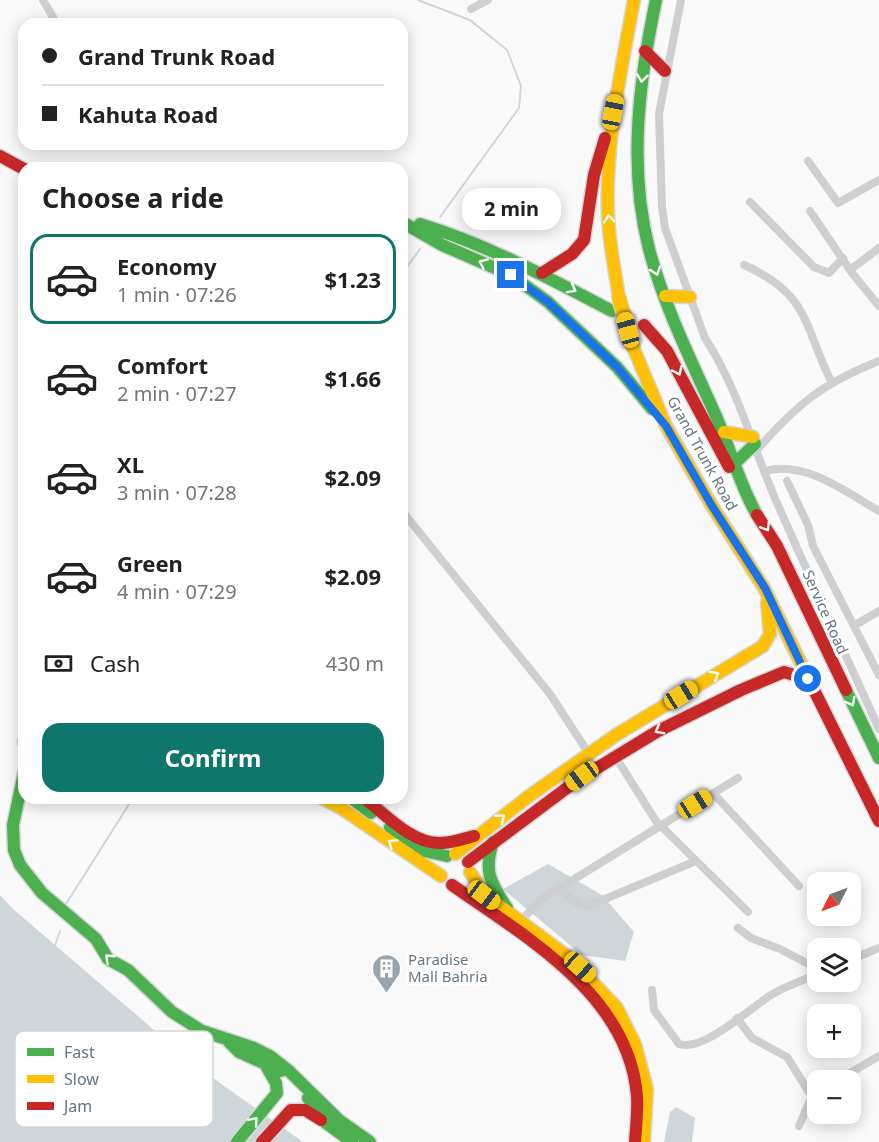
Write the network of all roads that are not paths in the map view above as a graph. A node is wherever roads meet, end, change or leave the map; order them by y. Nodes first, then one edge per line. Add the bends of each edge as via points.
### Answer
1 (43, 0) edge
2 (488, 0) edge
3 (634, 0) edge
4 (656, 0) edge
5 (681, 0) edge
6 (471, 9) dead end
7 (54, 18) edge
8 (645, 51) junction
9 (665, 71) junction
10 (613, 112) junction
11 (0, 156) edge
12 (808, 161) dead end
13 (18, 166) edge
14 (879, 180) edge
15 (750, 202) dead end
16 (810, 211) dead end
17 (408, 223) edge
18 (408, 225) edge
19 (879, 248) edge
20 (843, 258) junction
21 (744, 265) dead end
22 (850, 270) junction
23 (542, 273) junction
24 (665, 296) junction
25 (690, 297) junction
26 (879, 306) edge
27 (612, 311) dead end
28 (644, 325) dead end
29 (879, 361) edge
30 (832, 383) junction
31 (666, 426) junction
32 (724, 432) junction
33 (755, 444) junction
34 (736, 462) junction
35 (765, 471) junction
36 (787, 481) dead end
37 (752, 505) junction
38 (879, 511) edge
39 (408, 518) edge
40 (765, 588) junction
41 (879, 610) edge
42 (855, 625) junction
43 (879, 675) edge
44 (808, 679) junction
45 (879, 729) edge
46 (589, 754) junction
47 (615, 756) junction
48 (879, 758) edge
49 (738, 778) dead end
50 (713, 793) junction
51 (18, 803) edge
52 (333, 804) edge
53 (359, 804) edge
54 (372, 804) edge
55 (879, 821) edge
56 (660, 826) junction
57 (479, 835) junction
58 (494, 841) junction
59 (451, 855) junction
60 (696, 861) junction
61 (469, 867) junction
62 (446, 880) junction
63 (799, 886) dead end
64 (559, 889) junction
65 (748, 912) dead end
66 (517, 919) junction
67 (738, 928) dead end
68 (879, 948) edge
69 (861, 955) edge
70 (807, 963) edge
71 (807, 979) edge
72 (652, 990) dead end
73 (737, 1018) junction
74 (206, 1031) edge
75 (213, 1034) edge
76 (228, 1041) junction
77 (879, 1056) edge
78 (264, 1064) junction
79 (855, 1070) edge
80 (807, 1087) edge
81 (807, 1110) edge
82 (326, 1123) junction
83 (799, 1126) dead end
84 (237, 1142) edge
85 (262, 1142) edge
86 (352, 1142) edge
87 (370, 1142) edge
88 (635, 1142) edge
89 (645, 1142) edge

1 - 7 street
2 - 6 street
3 - 10 main road, Grand Trunk Road
4 - 8 main road, Grand Trunk Road
5 - 9 street, Service Road
8 - 9 main road
8 -> 24 main road, Grand Trunk Road via 637,166 643,220
9 - 25 street, Service Road via 659,114 662,207 665,228
10 - 23 main road via 594,175 584,240 572,254
31 -> 10 main road, Grand Trunk Road, bridge via 633,347 619,298 608,207
11 - 13 main road
12 - 14 street via 837,203
15 - 20 street via 814,267 829,273
16 - 20 street
17 - 23 main road via 456,235
31 -> 18 main road via 617,367 548,302 511,275 442,245
19 - 22 street
20 - 22 street
21 - 30 street via 764,274 793,298 804,314
22 - 26 street
23 -> 27 main road
24 - 25 main road
24 - 32 main road, Grand Trunk Road
25 - 33 street, Service Road
28 -> 37 main road via 668,349 692,400
29 - 30 street
30 - 33 street
31 - 40 main road, Grand Trunk Road
32 - 33 main road
32 - 34 main road, Grand Trunk Road
33 - 34 main road
33 - 35 street, Service Road
34 - 37 main road, Grand Trunk Road
35 - 38 street via 779,469 814,475
35 - 45 street, Service Road
36 - 42 street via 808,525 813,546
37 -> 48 main road, Grand Trunk Road via 776,543
39 - 46 street via 550,694
40 - 44 main road, Grand Trunk Road
46 -> 40 main road via 763,646 770,634
41 - 42 street
42 - 43 street
44 -> 47 main road via 784,672 771,676 690,713
44 - 55 main road, Grand Trunk Road
57 -> 46 main road
47 - 56 street
47 - 58 main road
49 - 50 street
50 - 56 street
50 - 63 street
74 -> 51 main road via 183,1021 128,970 120,968 98,948 96,939 38,889 20,867 12,833
62 -> 52 main road
53 - 59 main road via 416,847
54 - 57 main road via 431,843
56 - 60 street
56 - 64 street
57 - 59 main road
58 - 61 main road
58 - 66 main road via 487,876
59 - 61 main road via 464,857
59 - 62 main road via 441,863
60 - 64 street via 588,906
60 - 65 street
61 - 62 main road via 463,882
61 - 66 main road via 481,892
62 - 88 main road via 561,964 603,1007 622,1040 632,1073 636,1093
64 - 66 street
66 - 89 main road via 590,976 620,1015 635,1044 647,1089
67 - 70 street
68 - 69 street
71 - 73 street via 772,994
72 - 73 street via 654,1010 680,1044 686,1046 697,1044
73 - 80 street via 752,1038 787,1057
76 -> 75 main road
76 - 78 main road via 239,1052
76 - 87 main road via 255,1047 276,1060 340,1121
77 - 79 street
78 - 82 main road via 274,1066 299,1087
84 -> 78 main road via 278,1093
81 - 83 street
82 - 85 main road via 300,1108 291,1110
82 - 86 main road

